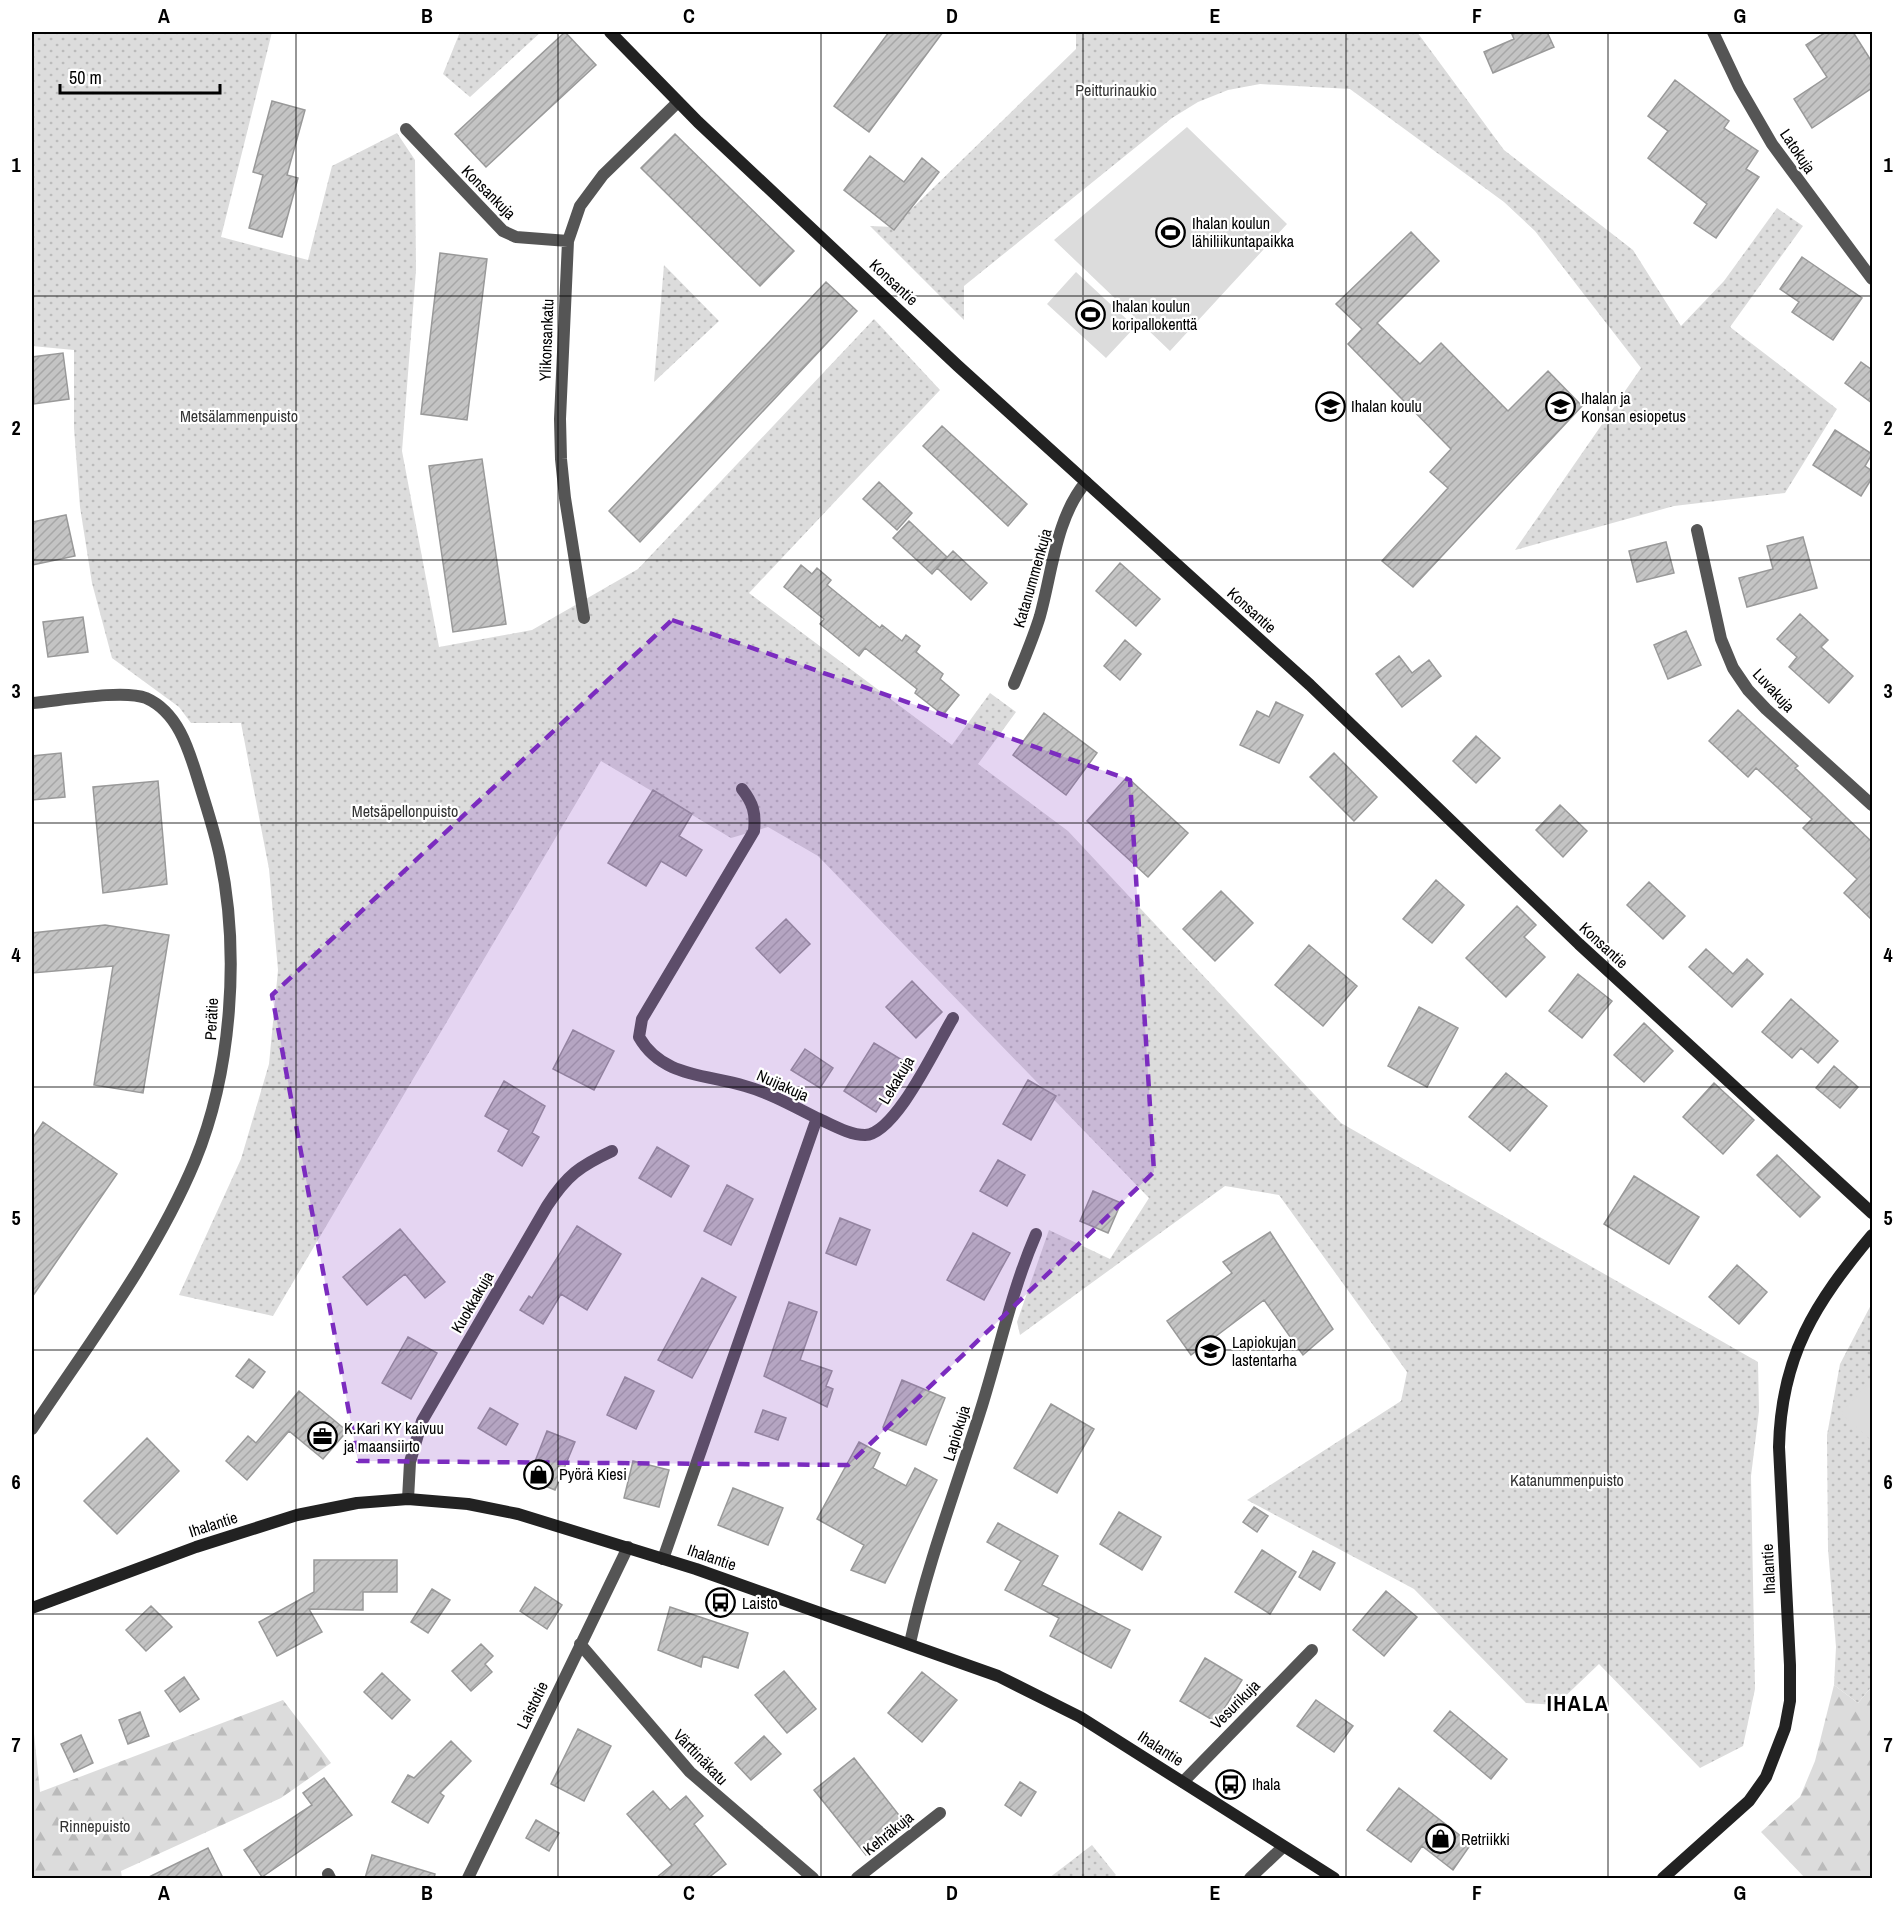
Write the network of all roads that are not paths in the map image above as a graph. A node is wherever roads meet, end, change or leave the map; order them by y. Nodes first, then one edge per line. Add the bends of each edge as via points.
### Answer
1 (610, 32) edge
2 (1713, 32) edge
3 (678, 102) junction
4 (406, 129) dead end
5 (568, 241) junction
6 (1872, 279) edge
7 (1086, 482) junction
8 (1697, 530) dead end
9 (584, 618) dead end
10 (1014, 684) dead end
11 (32, 703) edge
12 (742, 789) dead end
13 (1872, 805) edge
14 (953, 1018) dead end
15 (817, 1118) junction
16 (612, 1151) dead end
17 (1872, 1213) edge
18 (1036, 1234) dead end
19 (1872, 1235) edge
20 (32, 1429) edge
21 (408, 1499) junction
22 (628, 1547) junction
23 (663, 1558) junction
24 (32, 1608) edge
25 (909, 1643) junction
26 (580, 1644) junction
27 (1312, 1650) dead end
28 (1183, 1782) junction
29 (940, 1813) dead end
30 (1283, 1847) junction
31 (468, 1878) edge
32 (813, 1878) edge
33 (857, 1878) edge
34 (1250, 1878) edge
35 (1334, 1878) edge
36 (1663, 1878) edge

1 - 3 street, Konsantie
2 - 6 street, Latokuja via 1772,144
3 - 5 street, Ylikonsankatu via 603,175 580,206
3 - 7 street, Konsantie
4 - 5 street, Konsankuja via 502,231 516,237
5 - 9 street, Ylikonsankatu via 561,459
7 - 10 street, Katanummenkuja via 1068,512 1039,618
7 - 17 street, Konsantie via 1310,685 1579,944
8 - 13 street, Luvakuja via 1720,639 1733,668 1766,709
11 - 20 street, Perätie via 129,695 146,698 172,718 194,765 220,858 229,964 226,1048 195,1161 163,1226
12 - 15 street, Nuijakuja via 756,815 754,831 642,1018 639,1037 645,1047 670,1067 693,1076 744,1085
14 - 15 street, Lekakuja via 898,1112 879,1131 854,1134
15 - 23 street, Nuijakuja
16 - 21 street, Kuokkakuja via 579,1167 561,1184 547,1206 422,1421 410,1462
18 - 25 street, Lapiokuja via 1012,1296 992,1374
19 - 36 street, Ihalantie via 1826,1293 1804,1333 1786,1382 1780,1414 1790,1701 1775,1758 1749,1801
21 - 22 street, Ihalantie via 468,1504 518,1514
21 - 24 street, Ihalantie via 357,1503 297,1515 170,1555
22 - 23 street, Ihalantie
22 - 26 street, Laistotie
23 - 25 street, Ihalantie
25 - 28 street, Ihalantie via 998,1676 1044,1698
26 - 31 street, Laistotie
26 - 32 street, Värttinäkatu via 690,1772
27 - 28 street, Vesurikuja
28 - 30 street, Ihalantie
29 - 33 street, Kehräkuja
30 - 34 street
30 - 35 street, Ihalantie

